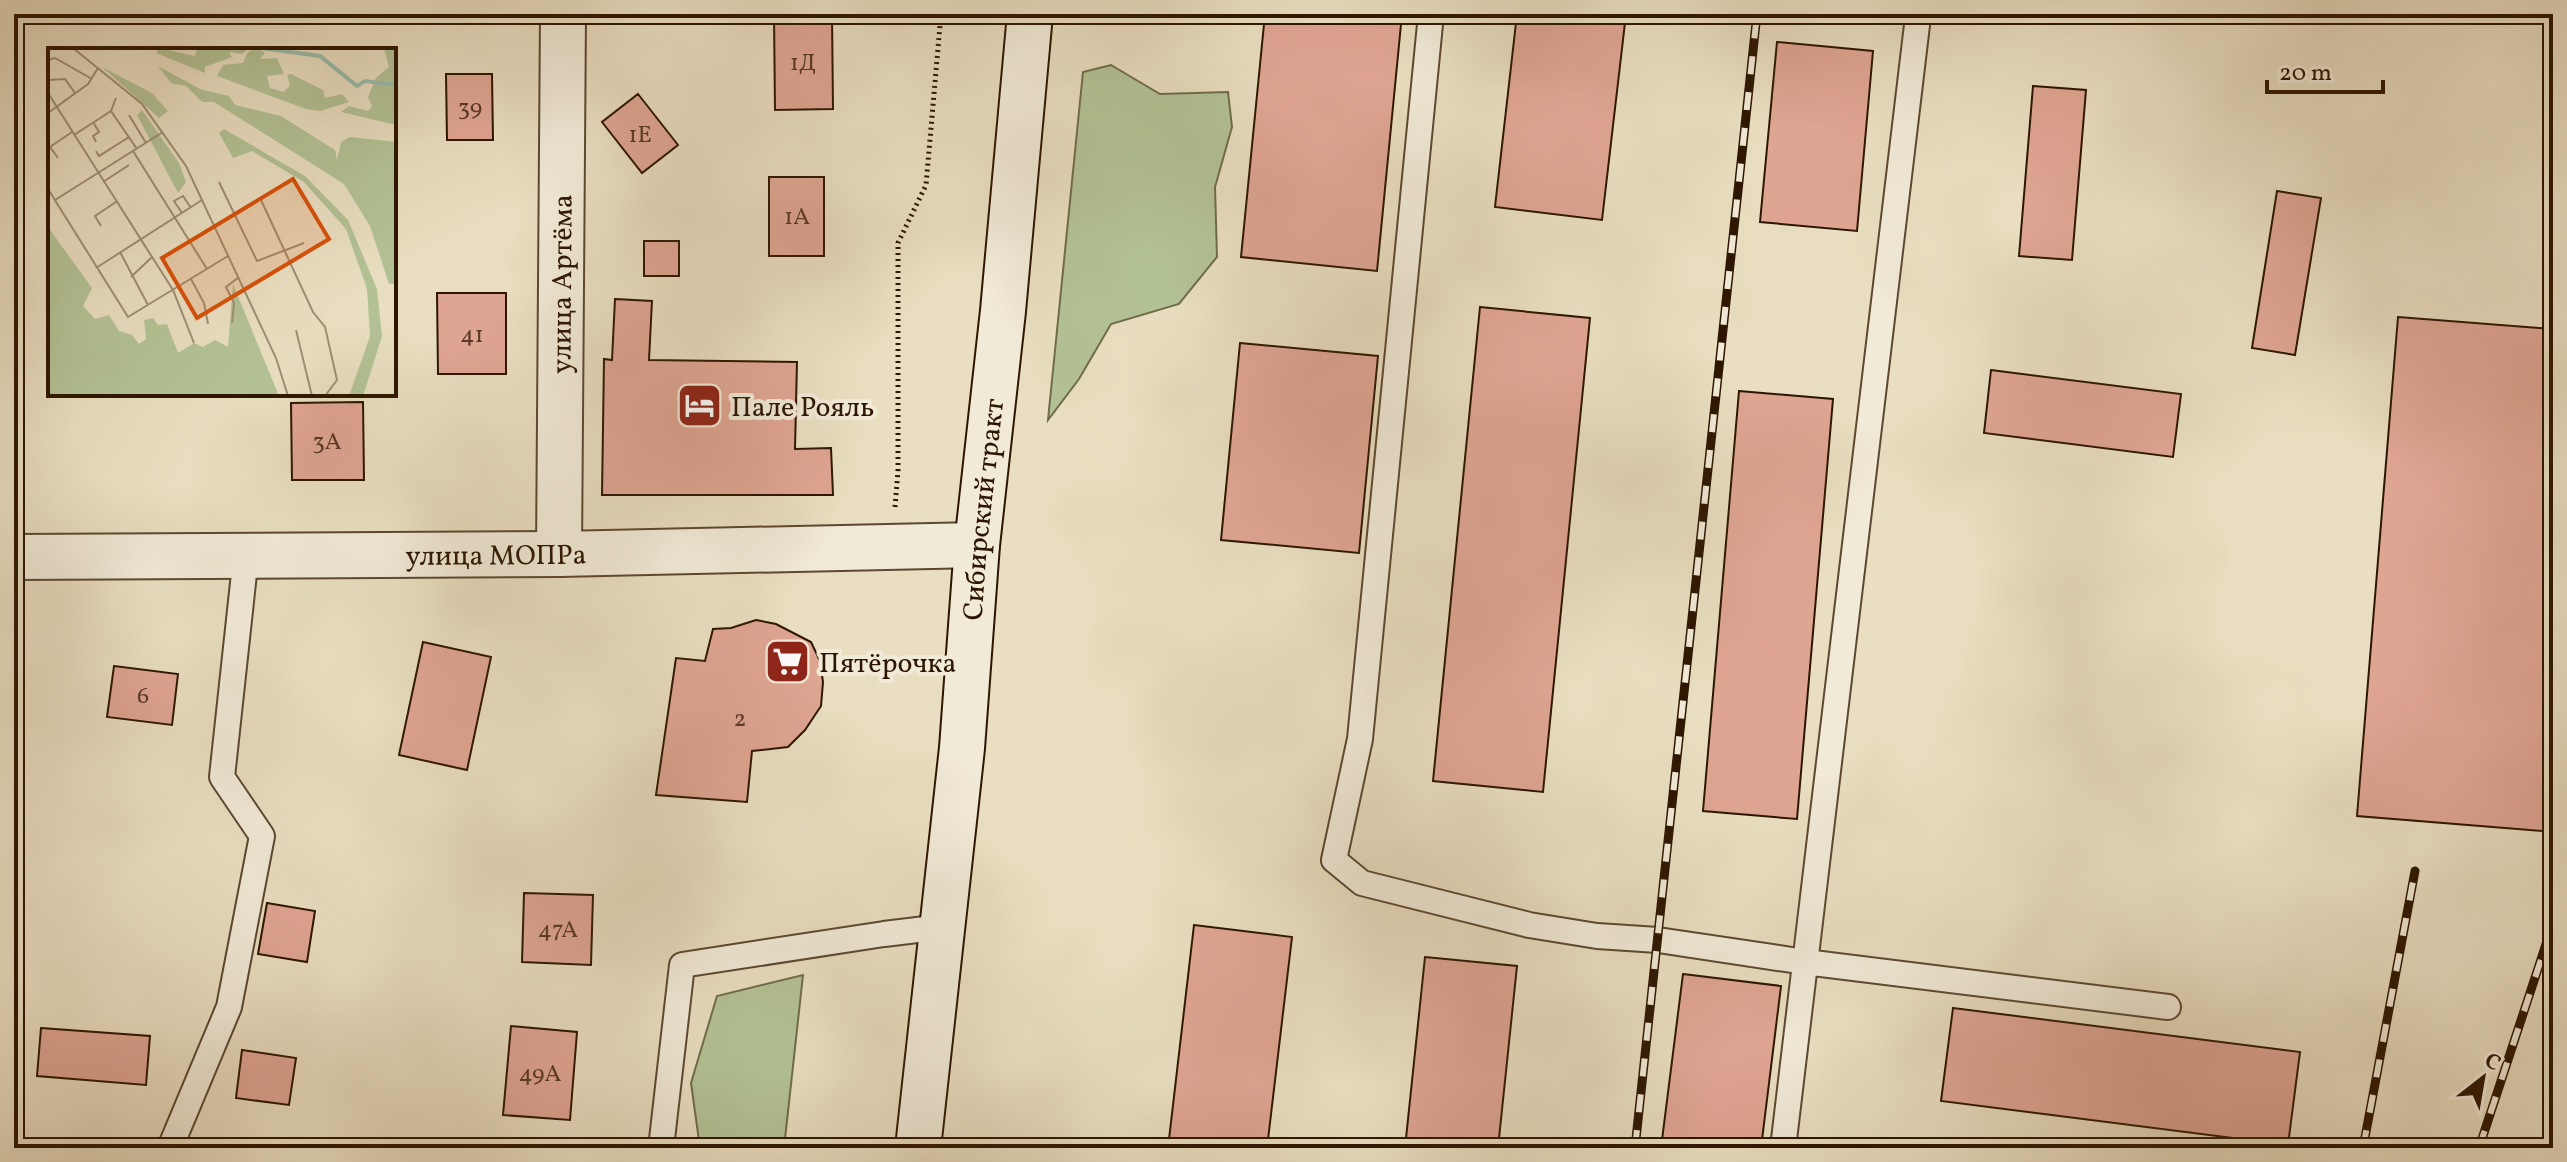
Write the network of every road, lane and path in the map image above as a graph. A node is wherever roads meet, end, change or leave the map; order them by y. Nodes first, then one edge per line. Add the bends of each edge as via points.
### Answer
1 (563, 14) edge
2 (941, 14) edge
3 (1030, 14) edge
4 (1431, 14) edge
5 (1917, 25) dead end
6 (977, 545) junction
7 (892, 547) junction
8 (559, 554) junction
9 (246, 555) junction
10 (14, 557) edge
11 (942, 927) junction
12 (1805, 962) junction
13 (2168, 1007) dead end
14 (170, 1148) edge
15 (661, 1148) edge
16 (918, 1148) edge
17 (1783, 1148) edge

1 - 8 street, улица Артёма
2 - 7 path via 926,185 898,243 898,471
3 - 6 street, Сибирский тракт
4 - 12 lane via 1360,739 1334,860 1362,883 1529,925
5 - 12 lane
6 - 7 street, улица МОПРа
6 - 11 street, Сибирский тракт
7 - 8 street, улица МОПРа
8 - 9 street, улица МОПРа
9 - 10 street, улица МОПРа
9 - 14 lane via 222,777 262,836 229,1007
11 - 15 lane via 682,965
11 - 16 street, Сибирский тракт
12 - 13 lane
12 - 17 lane

